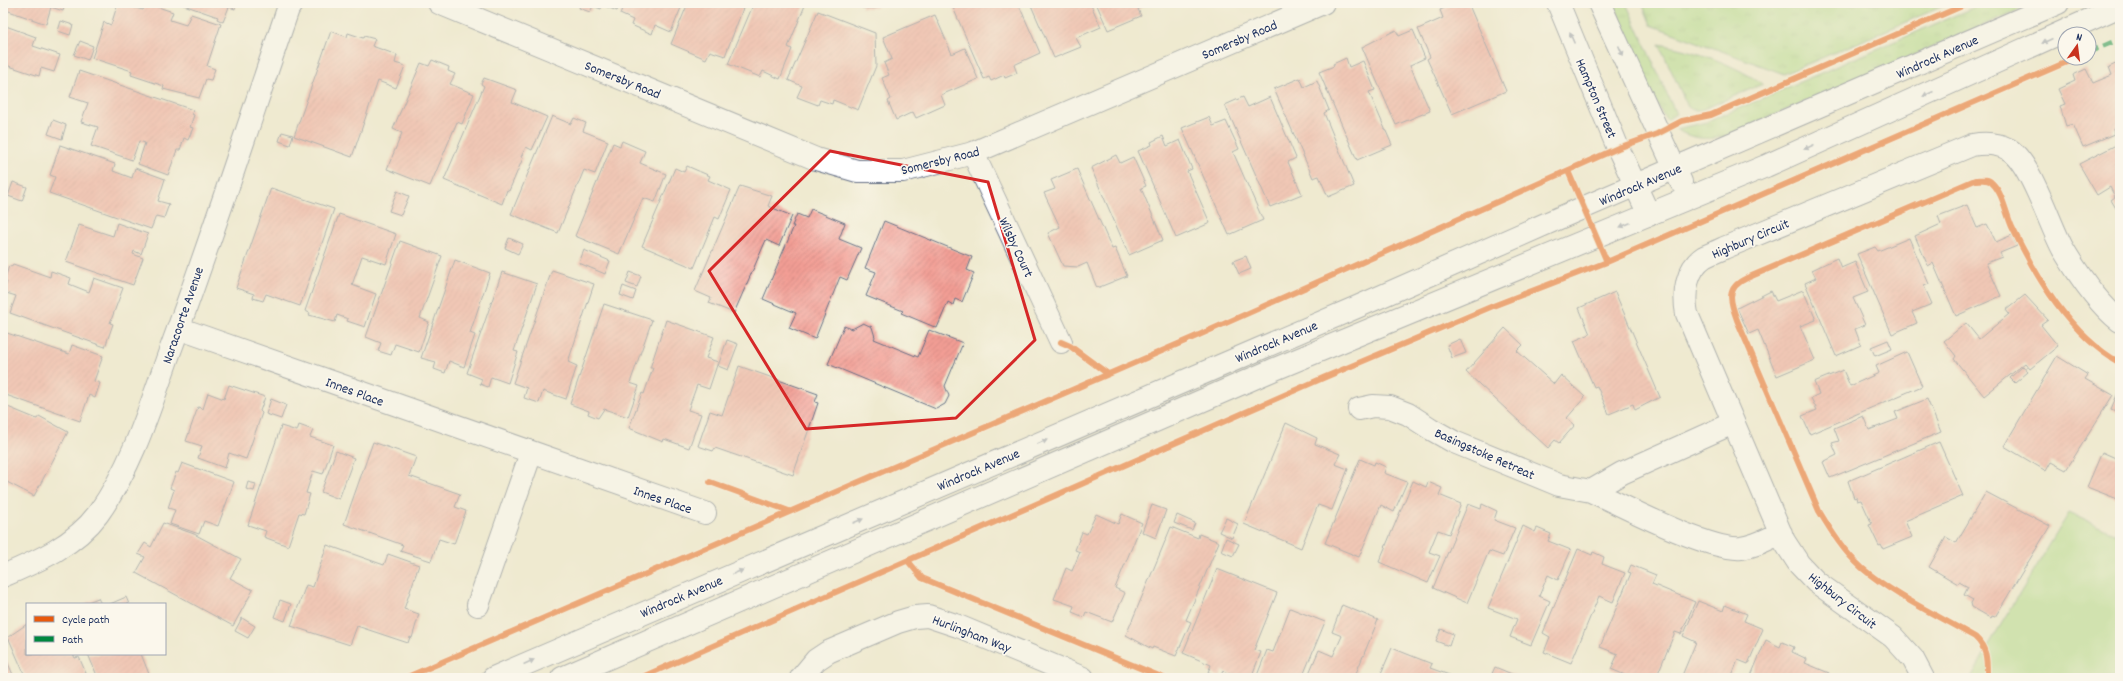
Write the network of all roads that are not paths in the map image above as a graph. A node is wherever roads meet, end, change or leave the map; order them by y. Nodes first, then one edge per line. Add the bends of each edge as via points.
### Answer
1 (292, 3) edge
2 (439, 3) edge
3 (1323, 3) edge
4 (1558, 3) edge
5 (1599, 3) edge
6 (2058, 3) edge
7 (2120, 6) edge
8 (974, 153) junction
9 (1675, 169) junction
10 (1635, 186) junction
11 (1689, 198) junction
12 (1649, 215) junction
13 (2120, 321) edge
14 (178, 328) junction
15 (1061, 342) dead end
16 (1359, 409) dead end
17 (1733, 424) junction
18 (531, 453) junction
19 (1591, 491) junction
20 (705, 513) dead end
21 (1781, 533) junction
22 (3, 576) edge
23 (478, 605) dead end
24 (493, 678) edge
25 (562, 678) edge
26 (801, 678) edge
27 (1083, 678) edge
28 (1923, 678) edge

1 - 14 street, Naracoorte Avenue via 285,16
2 - 8 street, Somersby Road via 816,159 857,171 903,171
3 - 8 street, Somersby Road
10 -> 4 street, Hampton Street
5 -> 9 street
6 - 9 street, Windrock Avenue
7 -> 11 street, Windrock Avenue via 1788,157
8 - 15 street, Wilsby Court
9 - 10 street, Windrock Avenue
9 - 11 street
10 - 12 street, Hampton Street
24 -> 10 street, Windrock Avenue
11 - 12 street, Windrock Avenue
12 -> 25 street, Windrock Avenue via 1275,369
13 - 17 street, Highbury Circuit via 2089,287 2063,249 2018,156 1998,145 1972,145 1724,248 1704,257 1698,263 1686,287 1684,300 1687,314
14 - 18 street, Innes Place
14 - 22 street, Naracoorte Avenue via 133,451 97,515 76,537 45,558
16 - 19 street, Basingstoke Retreat via 1373,406 1390,407 1408,414 1454,442 1559,484
17 - 19 street via 1622,472
17 - 21 street, Highbury Circuit
18 - 20 street, Innes Place
18 - 23 street
19 - 21 street, Basingstoke Retreat via 1691,536 1715,544 1740,548 1758,544
21 - 28 street, Highbury Circuit via 1799,564 1816,582 1893,638 1913,659
26 - 27 street, Hurlingham Way via 816,660 828,652 898,622 928,616

